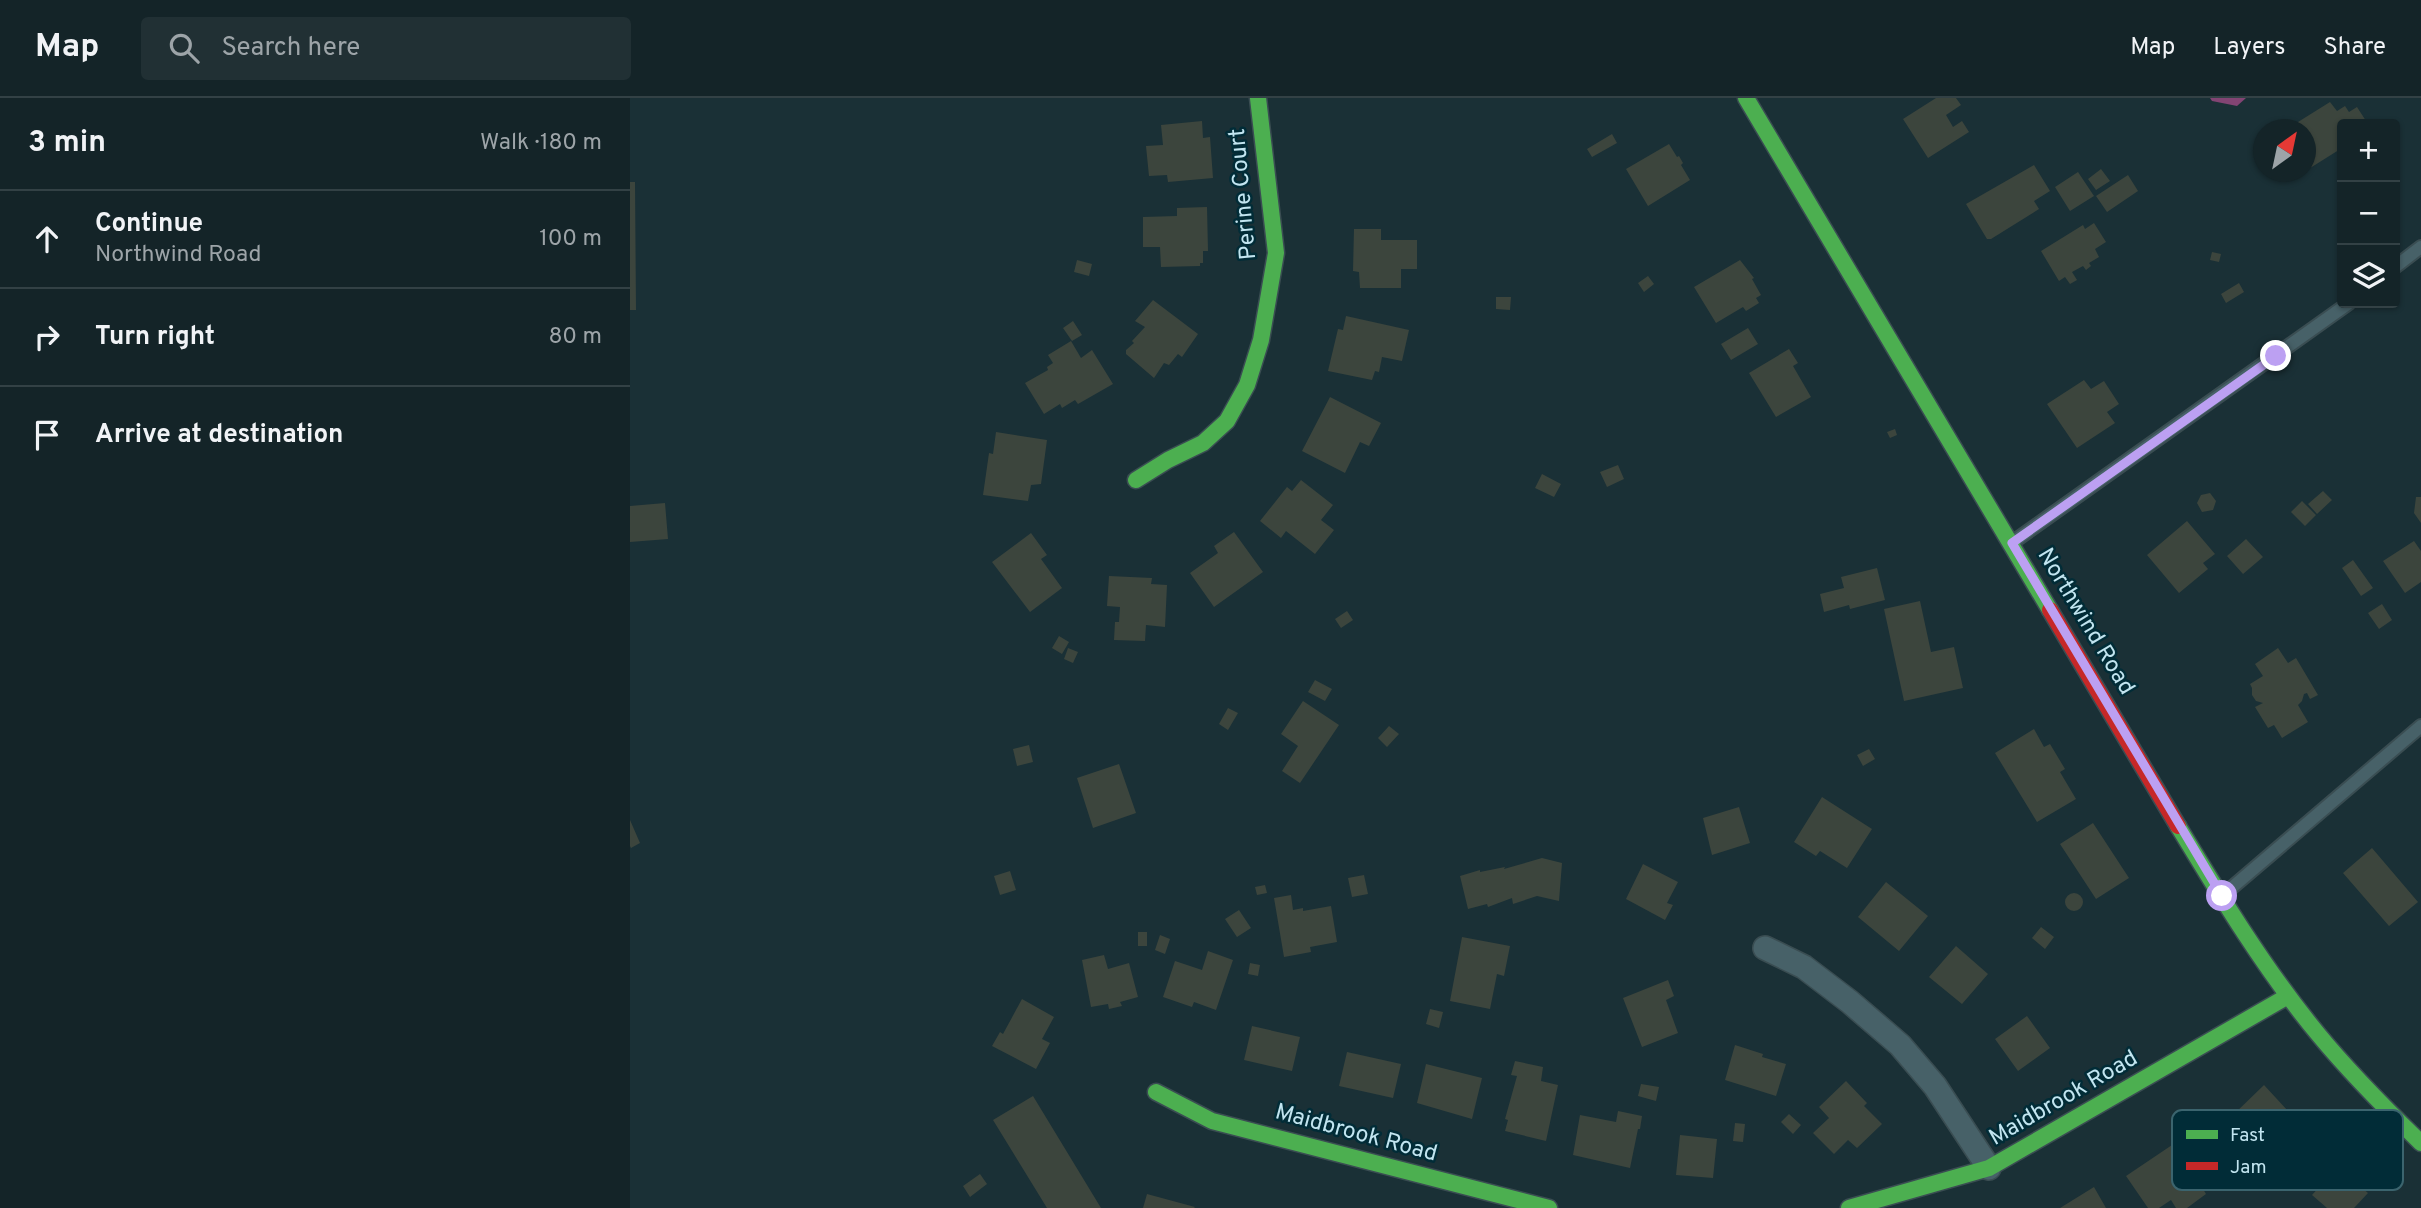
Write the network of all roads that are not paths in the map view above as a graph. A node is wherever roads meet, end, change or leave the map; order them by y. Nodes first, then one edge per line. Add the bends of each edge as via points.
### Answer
1 (1258, 98) edge
2 (1746, 98) edge
3 (2421, 247) edge
4 (2400, 263) edge
5 (2342, 308) edge
6 (1136, 480) dead end
7 (2012, 543) junction
8 (2421, 726) edge
9 (2222, 896) junction
10 (1765, 948) dead end
11 (2288, 996) junction
12 (1156, 1092) dead end
13 (2389, 1110) edge
14 (2403, 1124) edge
15 (2421, 1143) edge
16 (1989, 1168) junction
17 (1549, 1208) edge
18 (1849, 1208) edge

1 - 6 street, Perine Court via 1276,253 1261,340 1247,385 1227,421 1203,443
2 - 7 street, Northwind Road
3 - 4 lane
5 - 7 lane
7 - 9 street, Northwind Road
8 - 9 lane
9 - 11 street, Northwind Road
10 - 16 street via 1804,967 1900,1045 1935,1086
11 - 13 street, Northwind Road
11 - 16 street, Maidbrook Road
12 - 17 street, Maidbrook Road via 1212,1121
14 - 15 street, Northwind Road
16 - 18 street, Maidbrook Road

